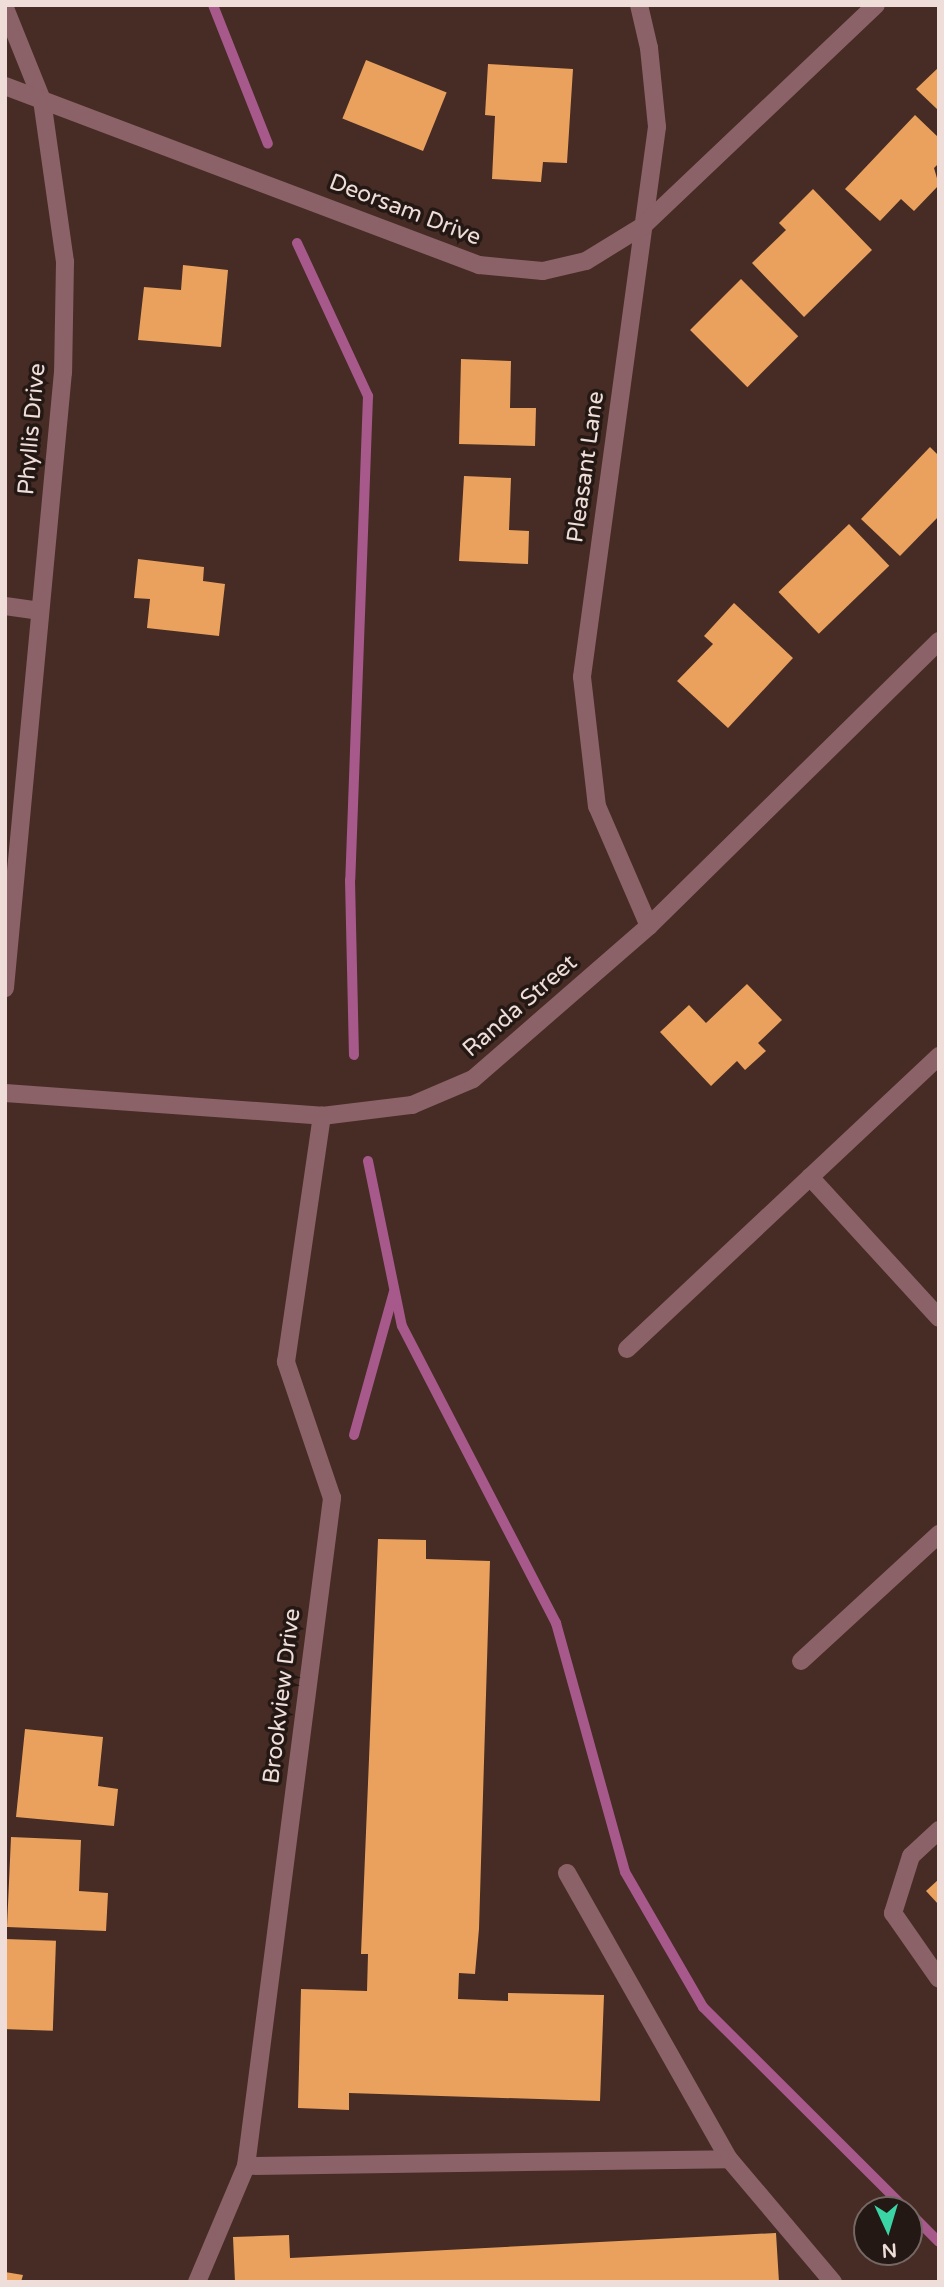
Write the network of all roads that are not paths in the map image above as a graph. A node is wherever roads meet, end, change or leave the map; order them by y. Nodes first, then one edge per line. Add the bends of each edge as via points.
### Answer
1 (639, 5) edge
2 (876, 5) edge
3 (5, 8) edge
4 (5, 86) edge
5 (42, 100) junction
6 (643, 226) junction
7 (5, 606) edge
8 (39, 611) junction
9 (939, 641) edge
10 (649, 926) junction
11 (5, 988) edge
12 (939, 1056) edge
13 (5, 1093) edge
14 (322, 1116) junction
15 (810, 1177) junction
16 (939, 1318) edge
17 (626, 1349) dead end
18 (939, 1534) edge
19 (802, 1661) dead end
20 (939, 1830) edge
21 (567, 1873) dead end
22 (939, 1979) edge
23 (729, 2159) junction
24 (246, 2166) junction
25 (197, 2282) edge
26 (833, 2282) edge

1 - 6 street, Pleasant Lane via 649,48 657,127
2 - 6 street, Deorsam Drive
3 - 5 street, Phyllis Drive
4 - 5 street, Deorsam Drive
5 - 6 street, Deorsam Drive via 479,265 543,271 576,263
5 - 8 street, Phyllis Drive via 65,262 63,372
6 - 10 street, Pleasant Lane via 582,677 597,806
7 - 8 street
8 - 11 street, Phyllis Drive
9 - 10 street, Randa Street
10 - 14 street, Randa Street via 473,1079 412,1105
12 - 15 street
13 - 14 street, Randa Street
14 - 24 street, Brookview Drive via 286,1362 332,1498
15 - 16 street
15 - 17 street
18 - 19 street
20 - 22 street via 911,1856 893,1913
21 - 23 street
23 - 24 street
23 - 26 street
24 - 25 street, Brookview Drive

